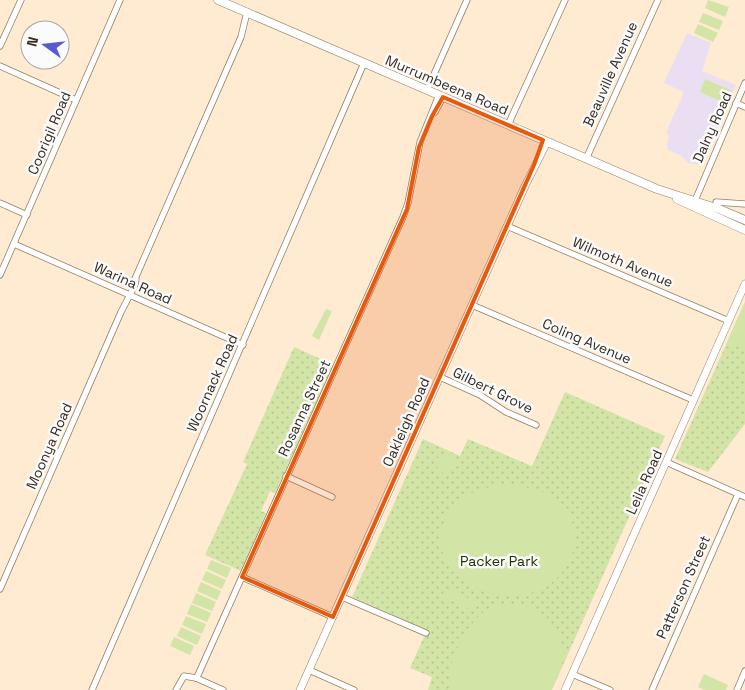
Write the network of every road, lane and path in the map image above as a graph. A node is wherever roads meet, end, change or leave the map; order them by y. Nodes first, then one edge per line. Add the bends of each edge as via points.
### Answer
1 (21, 0) edge
2 (120, 0) edge
3 (220, 0) edge
4 (467, 0) edge
5 (565, 0) edge
6 (658, 0) edge
7 (251, 14) junction
8 (0, 46) edge
9 (366, 64) junction
10 (0, 66) edge
11 (745, 83) edge
12 (427, 90) junction
13 (441, 96) junction
14 (76, 100) junction
15 (736, 103) junction
16 (745, 107) edge
17 (508, 125) junction
18 (545, 141) junction
19 (586, 159) junction
20 (716, 202) dead end
21 (0, 203) edge
22 (691, 203) junction
23 (745, 204) edge
24 (27, 214) junction
25 (745, 220) edge
26 (507, 226) junction
27 (745, 230) edge
28 (14, 244) junction
29 (0, 276) edge
30 (745, 284) edge
31 (129, 294) junction
32 (472, 305) junction
33 (729, 322) junction
34 (243, 344) junction
35 (440, 378) junction
36 (693, 400) junction
37 (536, 424) dead end
38 (666, 462) junction
39 (286, 476) junction
40 (738, 494) junction
41 (332, 497) dead end
42 (745, 497) edge
43 (242, 577) junction
44 (0, 589) edge
45 (342, 597) junction
46 (333, 617) junction
47 (426, 633) dead end
48 (309, 670) junction
49 (745, 671) edge
50 (572, 674) junction
51 (196, 678) junction
52 (92, 690) edge
53 (176, 690) edge
54 (223, 690) edge
55 (300, 690) edge
56 (354, 690) edge
57 (565, 690) edge
58 (610, 690) edge
59 (652, 690) edge
60 (737, 690) edge

1 - 8 street
2 - 14 street, Coorigil Road
3 - 7 main road, Murrumbeena Road
4 - 12 street
5 - 17 street
6 - 19 street, Beauville Avenue
7 - 9 main road, Murrumbeena Road
7 - 31 street, Moonya Road
9 - 12 main road, Murrumbeena Road
9 - 34 street, Woornack Road
10 - 14 street
11 - 15 street, Dalny Road
12 - 13 main road, Murrumbeena Road
13 - 17 main road, Murrumbeena Road
13 - 39 street, Rosanna Street via 419,147 407,209
14 - 24 street, Coorigil Road
15 - 16 street
15 - 22 street, Dalny Road
17 - 18 main road, Murrumbeena Road
18 - 19 main road, Murrumbeena Road
18 - 26 street, Oakleigh Road
19 - 22 main road, Murrumbeena Road
20 - 23 street
21 - 24 street
22 - 25 main road, Murrumbeena Road
22 - 27 main road, Murrumbeena Road
24 - 28 street, Coorigil Road
26 - 32 street, Oakleigh Road
26 - 33 street, Wilmoth Avenue
28 - 29 street, Coorigil Road
28 - 31 street, Warina Road
30 - 33 street, Leila Road
31 - 34 street, Warina Road
31 - 44 street, Moonya Road
32 - 35 street, Oakleigh Road
32 - 36 street, Coling Avenue
33 - 36 street, Leila Road
34 - 52 street, Woornack Road
35 - 37 street, Gilbert Grove
35 - 45 street, Oakleigh Road
36 - 38 street, Leila Road
38 - 40 street
38 - 50 street, Leila Road
39 - 41 street
39 - 43 street, Rosanna Street
40 - 42 street
40 - 59 street, Patterson Street
43 - 46 street
43 - 51 street, Rosanna Street
45 - 46 street, Oakleigh Road
45 - 47 street
46 - 48 street, Oakleigh Road
48 - 55 street, Oakleigh Road
48 - 56 street
49 - 60 street
50 - 57 street, Leila Road
50 - 58 street
51 - 53 street via 184,676
51 - 54 street

